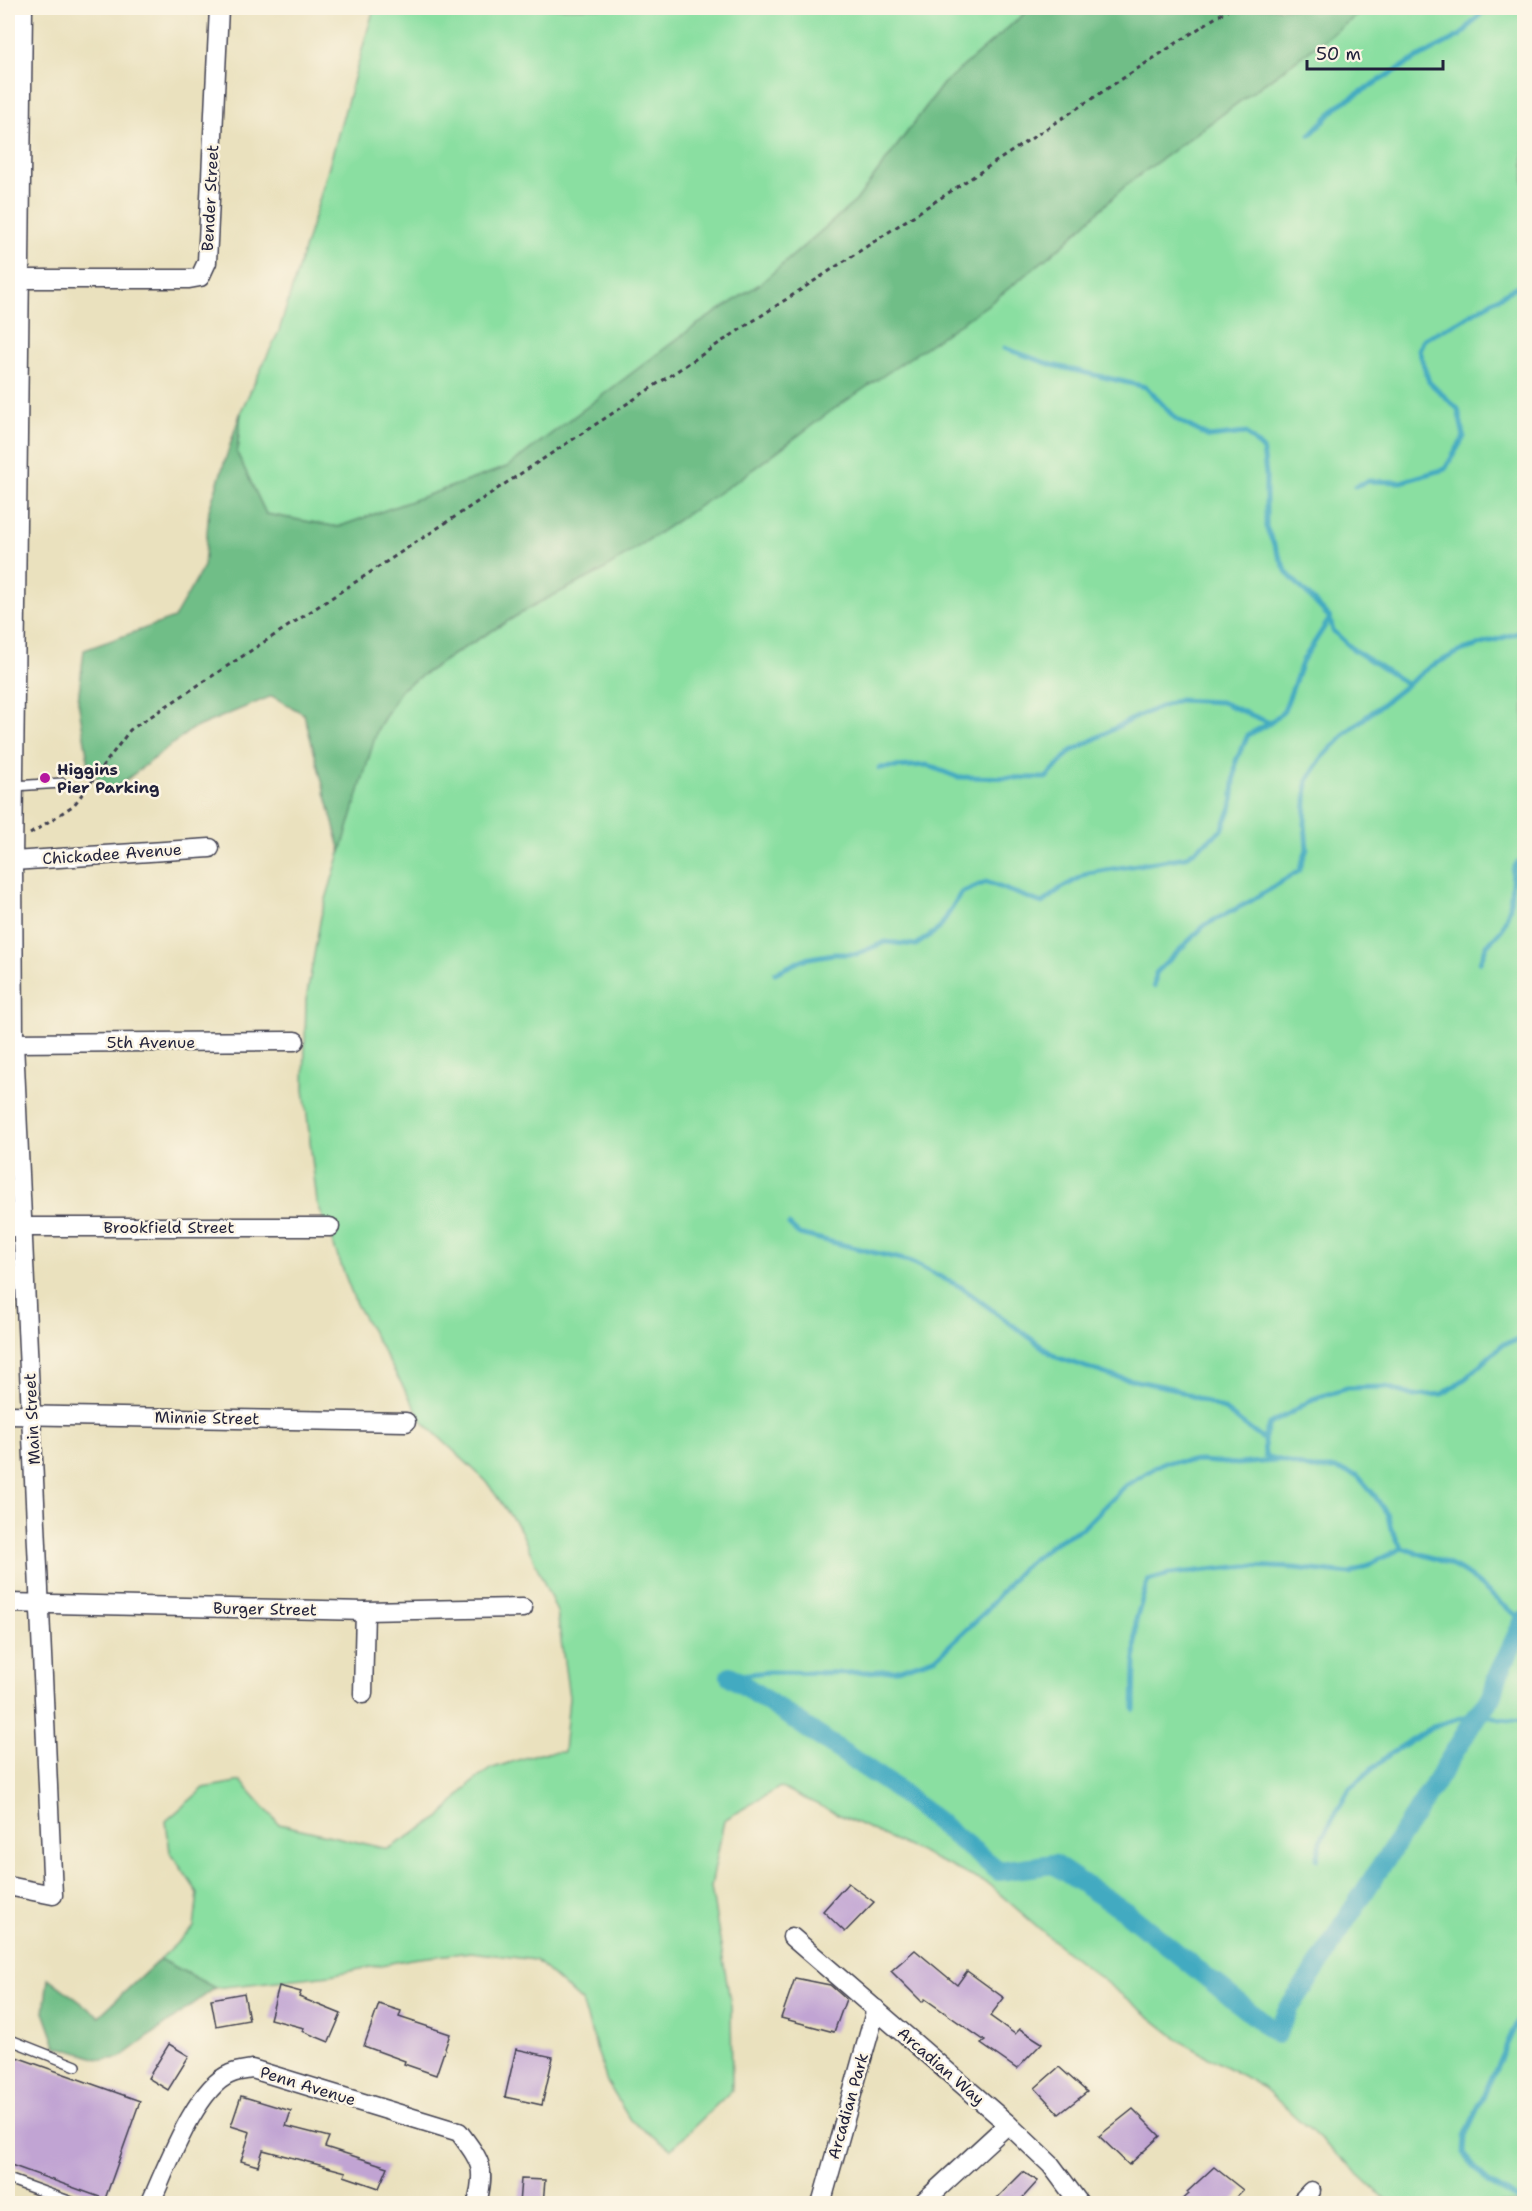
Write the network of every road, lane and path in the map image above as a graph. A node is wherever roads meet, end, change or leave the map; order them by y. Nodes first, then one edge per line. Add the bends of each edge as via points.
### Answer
1 (22, 8) edge
2 (219, 8) edge
3 (1230, 8) edge
4 (20, 279) junction
5 (62, 783) dead end
6 (14, 786) junction
7 (13, 839) junction
8 (210, 848) dead end
9 (13, 861) junction
10 (295, 1041) dead end
11 (11, 1043) edge
12 (15, 1227) edge
13 (330, 1227) dead end
14 (8, 1415) edge
15 (32, 1416) junction
16 (406, 1422) dead end
17 (8, 1603) edge
18 (41, 1603) junction
19 (522, 1608) dead end
20 (365, 1611) junction
21 (363, 1694) dead end
22 (8, 1886) edge
23 (792, 1937) dead end
24 (876, 2009) junction
25 (8, 2039) edge
26 (76, 2066) dead end
27 (1008, 2124) junction
28 (8, 2179) edge
29 (77, 2204) edge
30 (150, 2204) edge
31 (477, 2204) edge
32 (821, 2204) edge
33 (921, 2204) edge
34 (1080, 2204) edge

1 - 4 street, Main Street
2 - 4 street, Bender Street via 207,262 200,277
3 - 7 path via 130,729 74,805 26,837
4 - 6 street, Main Street
5 - 6 lane
6 - 7 street, Main Street
7 - 9 street, Main Street
8 - 9 street, Chickadee Avenue
9 - 11 street, Main Street
10 - 11 street, 5th Avenue
11 - 12 street, Main Street
12 - 13 street, Brookfield Street
12 - 15 street, Main Street
14 - 15 street, Minnie Street
15 - 16 street, Minnie Street
15 - 18 street, Main Street
17 - 18 street, Burger Street
18 - 20 street, Burger Street
18 - 22 street, Main Street via 53,1895
19 - 20 street, Burger Street
20 - 21 street
23 - 24 street, Arcadian Way
24 - 27 street, Arcadian Way
24 - 32 street, Arcadian Park
25 - 26 lane
27 - 33 street
27 - 34 street, Arcadian Way via 1051,2165
28 - 29 lane
30 - 31 street, Penn Avenue via 193,2111 209,2089 229,2074 252,2069 459,2132 478,2158 483,2180

